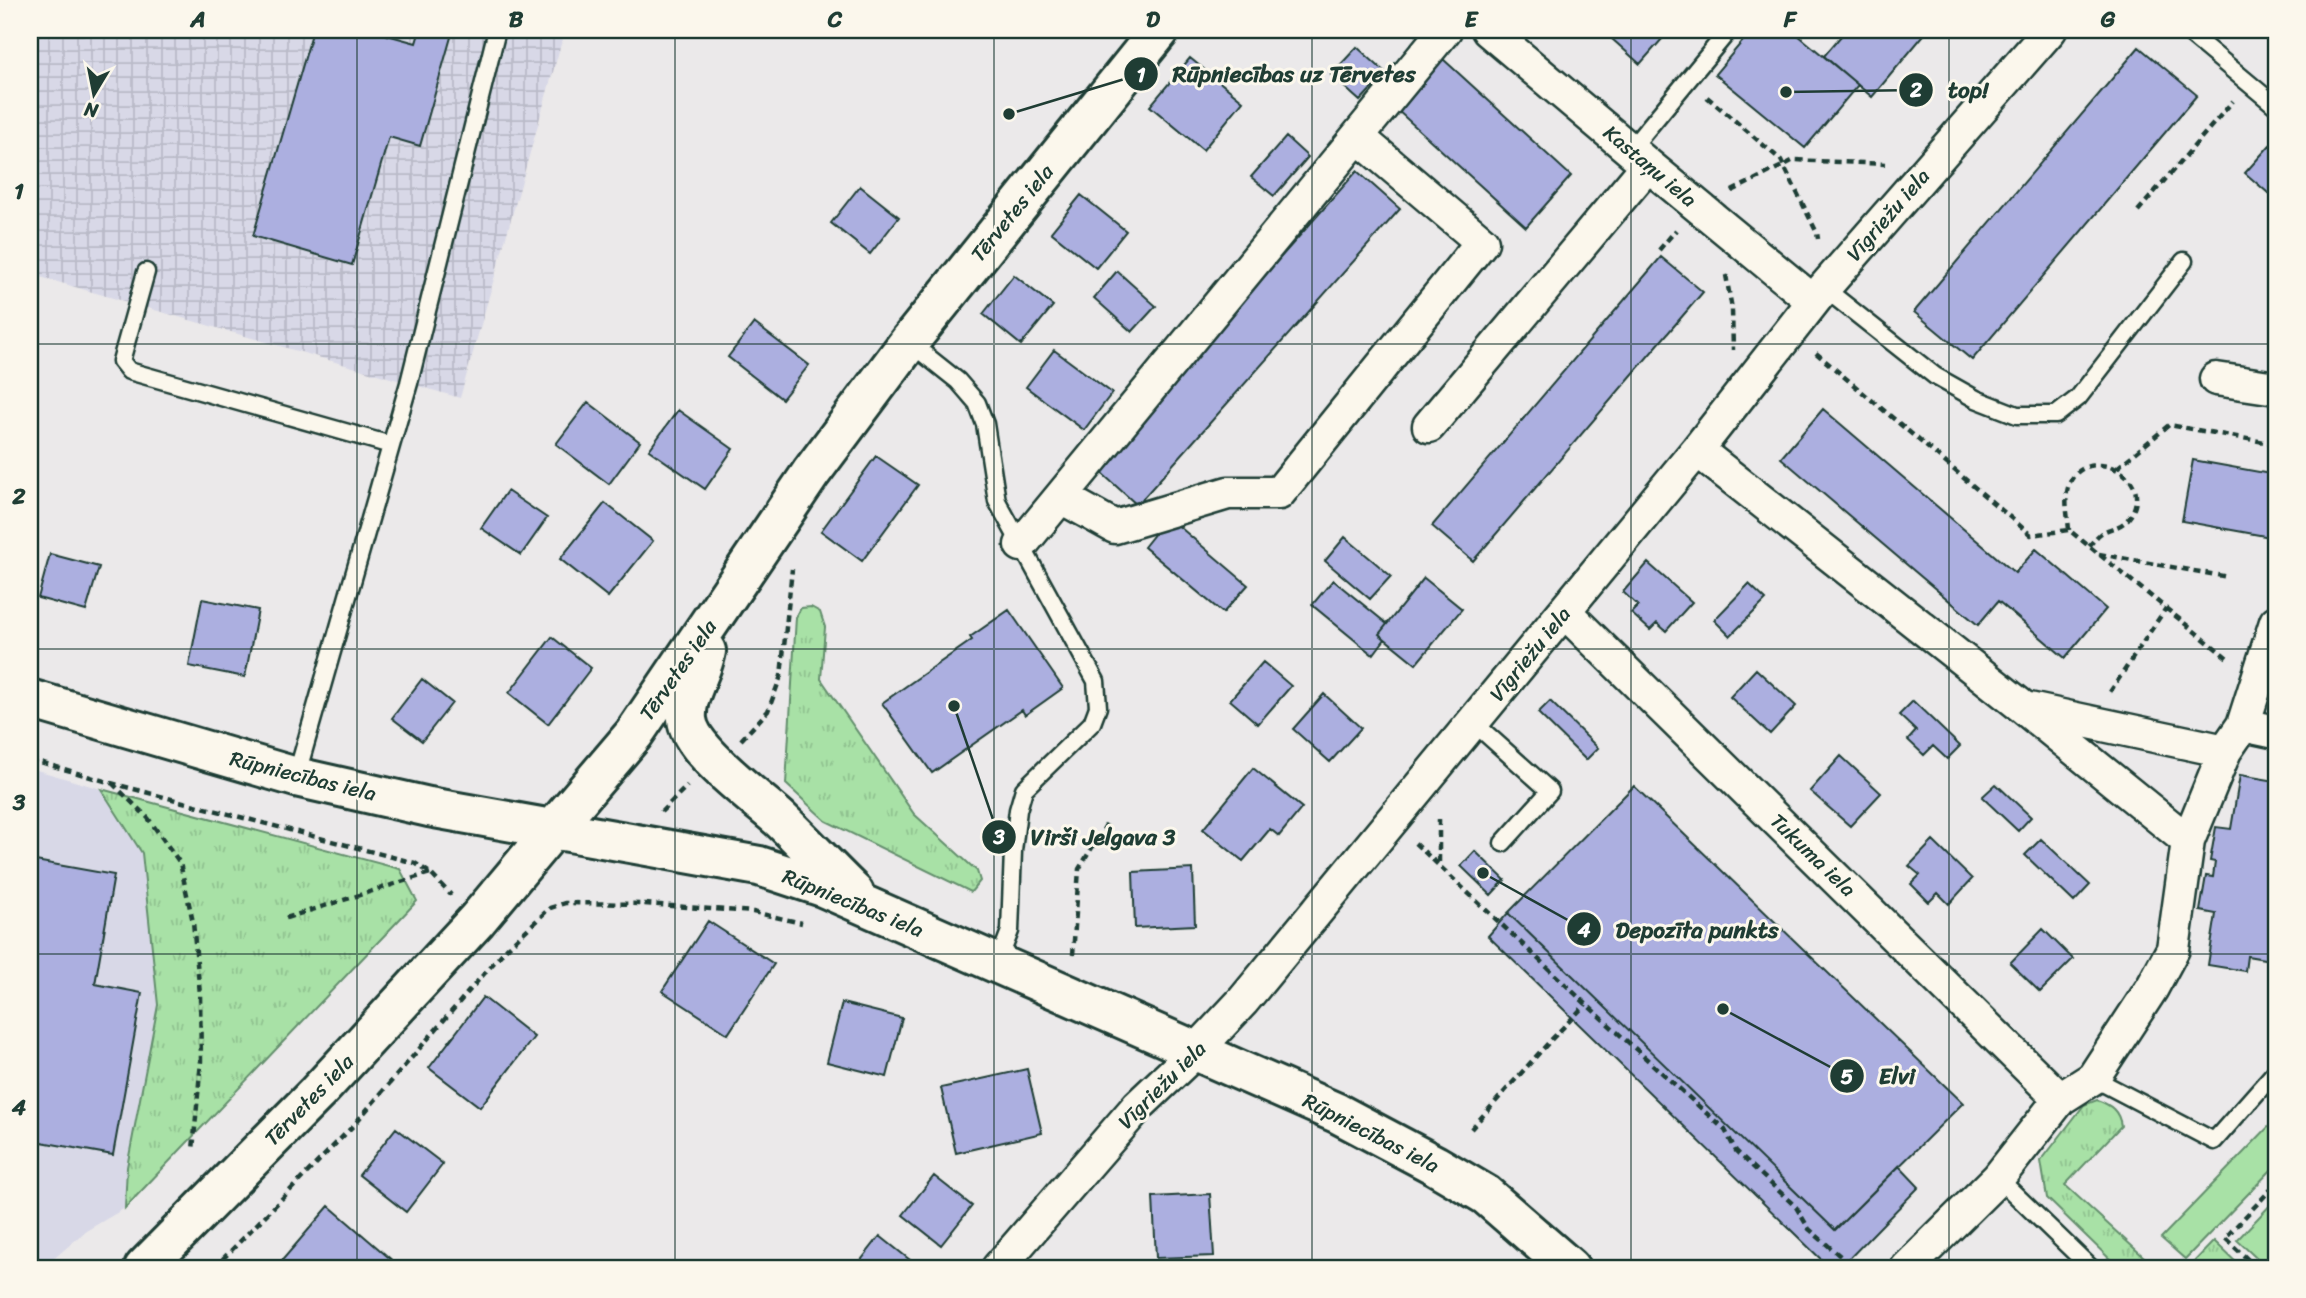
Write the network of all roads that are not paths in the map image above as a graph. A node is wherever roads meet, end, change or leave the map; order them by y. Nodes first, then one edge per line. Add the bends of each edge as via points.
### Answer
1 (497, 30) edge
2 (1159, 30) edge
3 (1445, 30) edge
4 (1488, 30) edge
5 (1729, 30) edge
6 (2050, 30) edge
7 (2185, 30) edge
8 (2276, 106) edge
9 (1358, 137) junction
10 (1639, 158) junction
11 (2184, 261) dead end
12 (146, 272) dead end
13 (1819, 294) junction
14 (909, 342) junction
15 (2217, 379) dead end
16 (2276, 388) edge
17 (1429, 426) dead end
18 (391, 444) junction
19 (1697, 450) junction
20 (1061, 497) junction
21 (1021, 545) junction
22 (1565, 612) junction
23 (2276, 622) edge
24 (710, 624) junction
25 (30, 699) edge
26 (2024, 708) junction
27 (1473, 722) junction
28 (2243, 725) junction
29 (2276, 732) edge
30 (2225, 751) junction
31 (296, 777) junction
32 (554, 828) junction
33 (2188, 841) junction
34 (1503, 844) dead end
35 (865, 904) junction
36 (997, 965) junction
37 (1196, 1051) junction
38 (2276, 1071) edge
39 (2093, 1078) junction
40 (2060, 1099) junction
41 (1998, 1178) junction
42 (144, 1268) edge
43 (998, 1268) edge
44 (1570, 1268) edge
45 (1907, 1268) edge
46 (2091, 1268) edge

1 - 18 lane
2 - 14 main road, Tērvetes iela
3 - 9 street
4 - 10 street, Kastaņu iela
5 - 10 lane via 1688,80
6 - 13 street, Vīgriežu iela
7 - 8 lane
9 - 20 street
9 - 20 street via 1482,242 1279,493 1228,492 1115,527
10 - 13 street, Kastaņu iela via 1722,211
10 - 17 street
11 - 13 lane via 2078,398 2056,415 2017,415 1976,399 1935,376
12 - 18 lane via 121,361 129,372
13 - 19 street, Vīgriežu iela
14 - 21 lane via 958,381 977,403 985,424 997,501
14 - 24 main road, Tērvetes iela via 811,473
15 - 16 street
18 - 31 lane
19 - 22 street, Vīgriežu iela
19 - 26 street
20 - 21 street
21 - 36 lane via 1096,681 1098,707 1092,723 1024,789 1013,851 1010,931
22 - 27 street, Vīgriežu iela
22 - 40 street, Tukuma iela
23 - 28 street
24 - 32 main road, Tērvetes iela via 634,734
24 - 35 main road via 704,660 690,694 687,719 692,736
25 - 31 main road, Rūpniecības iela
26 - 30 street
26 - 33 street
27 - 34 lane via 1550,791
27 - 37 street, Vīgriežu iela
28 - 29 street
28 - 30 street
30 - 33 street
31 - 32 main road, Rūpniecības iela via 429,807
32 - 35 main road, Rūpniecības iela via 759,866
32 - 42 main road, Tērvetes iela via 477,920 353,1054
33 - 39 street via 2173,949
35 - 36 main road, Rūpniecības iela
36 - 37 main road, Rūpniecības iela
37 - 43 street, Vīgriežu iela via 1138,1106
37 - 44 main road, Rūpniecības iela via 1436,1165 1486,1195
38 - 39 lane via 2214,1141
39 - 40 street
40 - 41 street
41 - 45 street
41 - 46 lane

